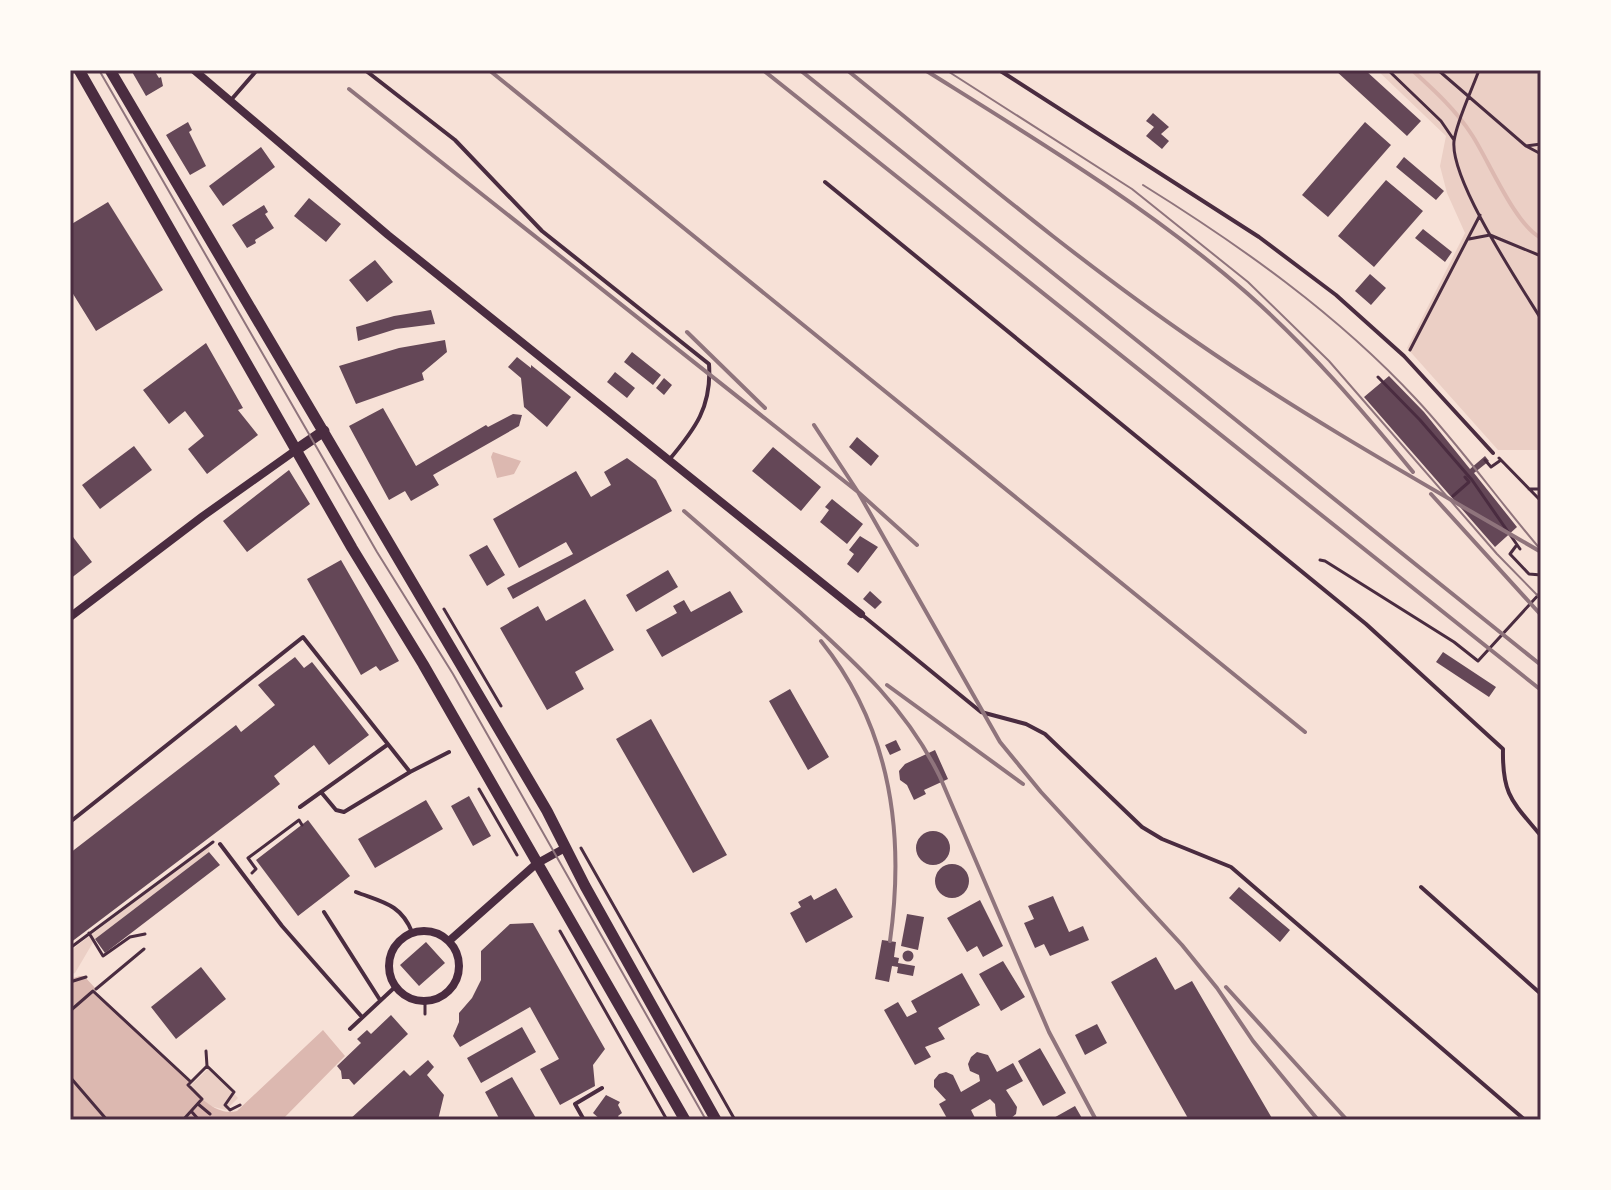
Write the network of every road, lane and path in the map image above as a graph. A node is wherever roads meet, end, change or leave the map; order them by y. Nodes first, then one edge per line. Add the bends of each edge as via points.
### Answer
1 (79, 70) edge
2 (110, 70) edge
3 (194, 70) edge
4 (257, 70) edge
5 (365, 70) edge
6 (999, 70) edge
7 (1388, 70) edge
8 (1438, 70) edge
9 (1479, 70) edge
10 (70, 75) edge
11 (1469, 98) junction
12 (231, 100) junction
13 (1454, 140) junction
14 (1541, 144) edge
15 (1526, 146) junction
16 (1541, 154) edge
17 (825, 182) dead end
18 (1480, 215) junction
19 (1490, 235) junction
20 (1468, 239) junction
21 (1541, 256) edge
22 (1541, 319) edge
23 (1404, 356) junction
24 (1378, 377) dead end
25 (324, 431) junction
26 (296, 450) junction
27 (1493, 453) joint
28 (669, 460) junction
29 (1485, 460) dead end
30 (1501, 460) junction
31 (1465, 477) dead end
32 (1471, 481) junction
33 (1529, 489) junction
34 (1541, 489) edge
35 (1453, 496) dead end
36 (1541, 501) edge
37 (1320, 560) dead end
38 (1541, 575) edge
39 (1541, 592) edge
40 (861, 614) joint
41 (70, 617) edge
42 (387, 745) junction
43 (449, 752) dead end
44 (410, 772) junction
45 (478, 788) dead end
46 (321, 792) junction
47 (300, 807) dead end
48 (70, 822) edge
49 (302, 825) dead end
50 (1541, 836) edge
51 (220, 844) joint
52 (565, 848) junction
53 (531, 868) junction
54 (252, 872) dead end
55 (1421, 887) dead end
56 (356, 892) dead end
57 (324, 912) dead end
58 (558, 927) dead end
59 (412, 932) junction
60 (89, 933) junction
61 (145, 934) dead end
62 (449, 941) junction
63 (70, 948) edge
64 (144, 949) dead end
65 (86, 977) dead end
66 (70, 982) edge
67 (395, 987) junction
68 (96, 989) dead end
69 (1541, 994) edge
70 (380, 1000) junction
71 (425, 1001) junction
72 (70, 1011) edge
73 (425, 1014) dead end
74 (362, 1017) junction
75 (350, 1029) dead end
76 (206, 1051) dead end
77 (207, 1066) junction
78 (70, 1077) edge
79 (191, 1082) junction
80 (602, 1088) dead end
81 (198, 1104) junction
82 (240, 1105) dead end
83 (191, 1111) junction
84 (210, 1114) dead end
85 (107, 1120) edge
86 (183, 1120) edge
87 (199, 1120) edge
88 (584, 1120) edge
89 (667, 1120) edge
90 (685, 1120) edge
91 (716, 1120) edge
92 (1525, 1120) edge

1 - 10 street
1 - 26 main road
2 - 25 main road
3 - 12 street
4 - 12 lane
5 - 28 lane via 455,140 542,231 709,364 699,422
6 - 23 lane via 1259,237 1336,295
7 - 13 path
8 - 11 path
9 - 11 path
11 - 13 path
11 - 15 path
12 - 28 street via 388,235
13 - 18 path via 1456,162
14 - 15 path
15 - 16 path
17 - 50 lane via 1321,586 1503,749 1508,795
18 - 19 path
18 - 20 path
19 - 20 path
19 - 21 path
19 - 22 path
20 - 23 path
23 - 27 lane
24 - 32 path
25 - 26 main road
25 - 52 main road
26 - 41 street
26 - 53 main road via 478,761
27 - 30 path
28 - 40 street
29 - 30 path via 1491,467
30 - 33 path
31 - 32 path
32 - 35 path
32 - 38 path via 1518,548 1510,554 1529,574
33 - 34 path
33 - 36 path
37 - 39 path via 1478,661
40 - 92 lane via 981,712 1045,734 1142,827 1231,867
42 - 44 lane
42 - 46 lane
42 - 48 lane via 303,637
43 - 44 lane
44 - 46 lane via 344,812
45 - 53 path
46 - 47 lane
49 - 54 path via 299,820 248,858 256,869
51 - 60 path via 211,841
51 - 74 lane via 282,926
52 - 53 street
52 - 91 main road
53 - 62 street
53 - 90 main road via 561,902
55 - 69 lane
56 - 59 lane via 396,908
57 - 70 lane
58 - 89 path
59 - 62 street via 432,931
59 - 67 street via 389,955
60 - 61 path via 103,956 130,937
60 - 63 path
62 - 71 street via 459,973 447,993
64 - 68 path
65 - 66 path
67 - 70 lane
67 - 71 street
70 - 74 lane
71 - 73 path
72 - 79 path via 93,991
74 - 75 lane
76 - 77 path
77 - 79 path
77 - 82 path via 234,1092 225,1102 227,1108
78 - 85 path
79 - 81 path via 188,1085 202,1099
80 - 88 lane via 575,1104
81 - 83 path
81 - 84 path
83 - 86 path
83 - 87 path

